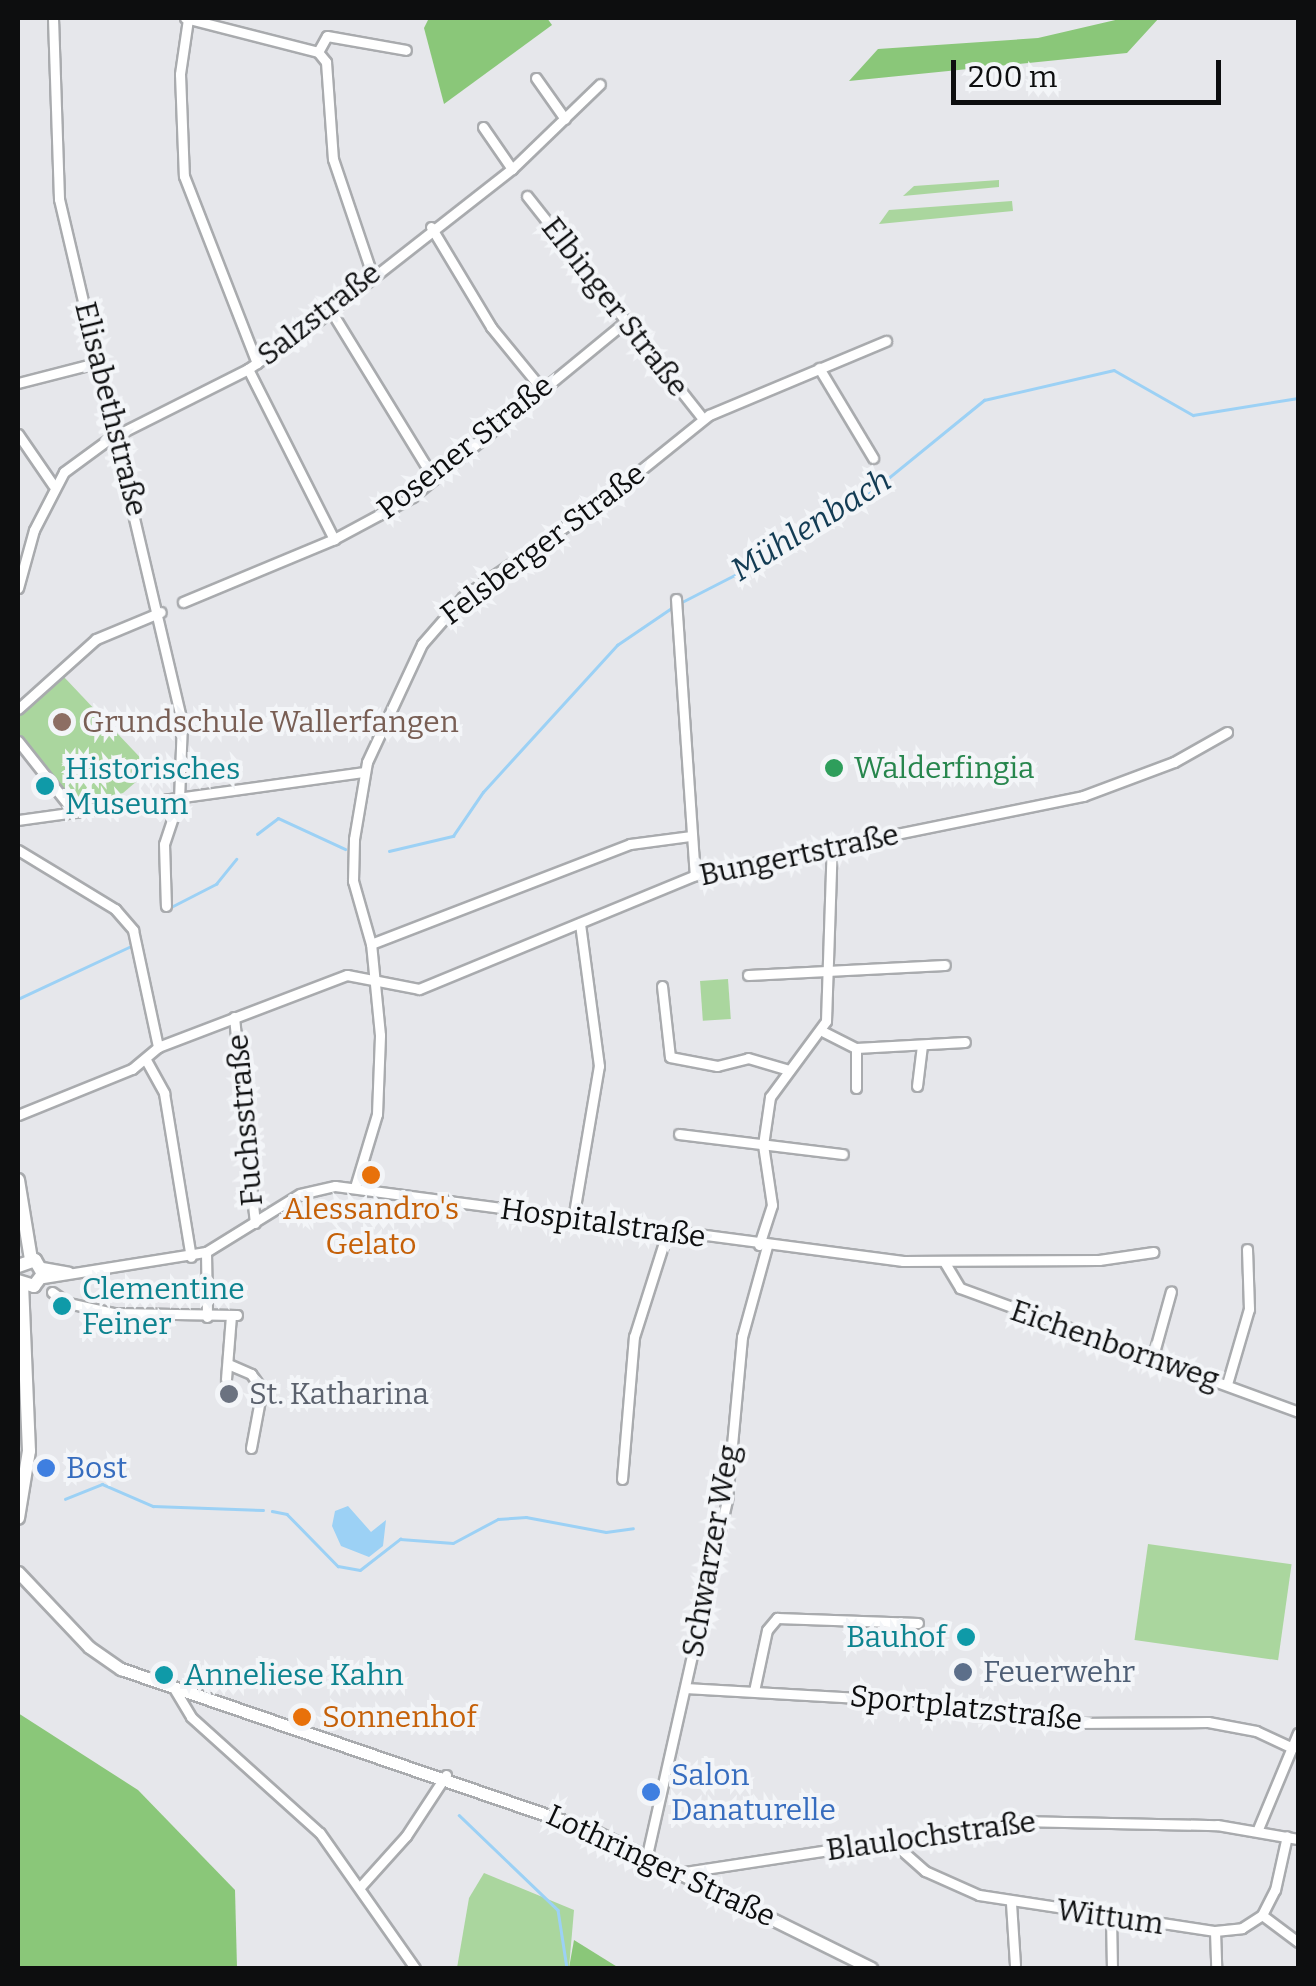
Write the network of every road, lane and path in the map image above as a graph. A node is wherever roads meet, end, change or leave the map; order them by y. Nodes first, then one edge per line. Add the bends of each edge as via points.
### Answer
1 (53, 18) edge
2 (185, 18) edge
3 (406, 50) dead end
4 (318, 52) junction
5 (536, 78) dead end
6 (600, 84) dead end
7 (565, 119) junction
8 (483, 127) dead end
9 (510, 170) junction
10 (526, 196) dead end
11 (431, 227) junction
12 (372, 274) junction
13 (331, 311) junction
14 (626, 321) junction
15 (886, 341) dead end
16 (100, 362) junction
17 (252, 366) junction
18 (819, 368) junction
19 (18, 383) edge
20 (540, 388) junction
21 (703, 419) junction
22 (18, 434) edge
23 (117, 434) junction
24 (872, 458) dead end
25 (434, 478) junction
26 (53, 485) junction
27 (334, 539) junction
28 (18, 588) edge
29 (676, 599) dead end
30 (183, 602) dead end
31 (161, 612) junction
32 (18, 709) edge
33 (1226, 732) dead end
34 (18, 741) edge
35 (364, 772) junction
36 (180, 799) junction
37 (74, 812) junction
38 (18, 820) edge
39 (692, 836) junction
40 (832, 844) junction
41 (18, 850) edge
42 (696, 875) junction
43 (166, 906) dead end
44 (580, 924) junction
45 (372, 944) junction
46 (946, 965) dead end
47 (831, 971) junction
48 (748, 975) dead end
49 (376, 980) junction
50 (662, 986) dead end
51 (234, 1017) junction
52 (824, 1032) junction
53 (966, 1042) dead end
54 (922, 1045) junction
55 (158, 1047) junction
56 (856, 1048) junction
57 (146, 1060) junction
58 (789, 1070) junction
59 (917, 1086) dead end
60 (856, 1088) dead end
61 (18, 1115) edge
62 (679, 1134) dead end
63 (763, 1145) junction
64 (842, 1154) dead end
65 (18, 1180) edge
66 (356, 1187) junction
67 (574, 1218) junction
68 (255, 1223) junction
69 (667, 1234) junction
70 (763, 1245) junction
71 (1247, 1249) dead end
72 (206, 1252) junction
73 (1153, 1252) dead end
74 (191, 1256) junction
75 (945, 1263) junction
76 (32, 1266) edge
77 (24, 1284) edge
78 (1171, 1291) dead end
79 (52, 1292) dead end
80 (207, 1316) junction
81 (1153, 1356) junction
82 (228, 1364) junction
83 (226, 1379) dead end
84 (1227, 1384) junction
85 (23, 1411) edge
86 (1298, 1412) edge
87 (252, 1448) dead end
88 (622, 1479) dead end
89 (18, 1518) edge
90 (18, 1572) edge
91 (918, 1623) dead end
92 (172, 1685) junction
93 (686, 1688) junction
94 (754, 1691) junction
95 (1298, 1733) edge
96 (1292, 1748) junction
97 (446, 1775) junction
98 (1258, 1829) junction
99 (1293, 1838) edge
100 (890, 1840) junction
101 (648, 1855) junction
102 (685, 1872) junction
103 (360, 1887) junction
104 (1011, 1902) junction
105 (1262, 1915) junction
106 (1112, 1917) junction
107 (1215, 1931) junction
108 (1298, 1942) edge
109 (1014, 1964) dead end
110 (415, 1968) edge
111 (870, 1968) edge
112 (1112, 1968) edge
113 (1216, 1968) edge

1 - 16 street, Elisabethstraße via 55,177
2 - 4 street
2 - 17 street via 179,108 184,176
3 - 4 street via 327,36
4 - 12 street via 326,62 333,159
5 - 7 street
6 - 7 street, Salzstraße
7 - 9 street, Salzstraße
8 - 9 street
9 - 11 street, Salzstraße
10 - 14 street, Elbinger Straße
11 - 12 street, Salzstraße
11 - 20 street via 491,327
12 - 13 street, Salzstraße
13 - 17 street, Salzstraße
13 - 25 street
14 - 20 street, Posener Straße
14 - 21 street, Elbinger Straße
15 - 18 street, Felsberger Straße
16 - 19 street
16 - 23 street, Elisabethstraße
17 - 23 street, Salzstraße
17 - 27 street
18 - 21 street, Felsberger Straße
18 - 24 street
20 - 25 street, Posener Straße
21 - 35 street, Felsberger Straße via 605,499 450,608 413,660
22 - 26 street
23 - 26 street, Salzstraße
23 - 31 street, Elisabethstraße
25 - 27 street, Posener Straße
26 - 28 street
27 - 30 street, Posener Straße
29 - 39 street
31 - 32 street via 104,634
31 - 36 street, Elisabethstraße via 182,722
33 - 40 street, Bungertstraße via 1174,762 1083,796
34 - 37 street
35 - 36 street
35 - 45 street, Felsberger Straße via 352,868
36 - 37 street
36 - 43 street, Elisabethstraße via 164,844
37 - 38 street
39 - 42 street
39 - 45 street via 630,844
40 - 42 street, Bungertstraße
40 - 47 street
41 - 55 street via 116,909 134,930
42 - 44 street, Bungertstraße
44 - 49 street, Bungertstraße via 419,988
44 - 67 street via 598,1066
45 - 49 street, Felsberger Straße
46 - 47 street
47 - 48 street
47 - 52 street
49 - 51 street, Bungertstraße via 347,974
49 - 66 street, Felsberger Straße via 380,1095
50 - 58 street via 670,1058 717,1066 748,1058
51 - 55 street, Bungertstraße
51 - 68 street, Fuchsstraße
52 - 56 street
52 - 58 street, Schwarzer Weg
53 - 54 street
54 - 56 street
54 - 59 street
55 - 57 street
56 - 60 street
57 - 61 street
57 - 74 street via 164,1093
58 - 63 street, Schwarzer Weg via 770,1097
62 - 63 street
63 - 64 street
63 - 70 street, Schwarzer Weg via 772,1205
65 - 76 main road
66 - 67 street, Hospitalstraße
66 - 68 street, Hospitalstraße via 310,1190
67 - 69 street, Hospitalstraße
68 - 72 street, Hospitalstraße
69 - 70 street, Hospitalstraße
69 - 88 street via 634,1337
70 - 75 street, Hospitalstraße
70 - 93 street, Schwarzer Weg via 742,1337 731,1479
71 - 84 street via 1250,1309
72 - 74 street, Hospitalstraße
72 - 80 street
73 - 75 street, Hospitalstraße via 1099,1260
74 - 76 street, Hospitalstraße via 72,1273
75 - 81 street, Eichenbornweg via 960,1288
76 - 77 main road
77 - 85 main road
78 - 81 street
79 - 80 street via 68,1303 113,1313
80 - 82 street via 234,1315
81 - 84 street, Eichenbornweg
82 - 83 street
82 - 87 street via 251,1374 262,1388
84 - 86 street, Eichenbornweg
85 - 89 main road via 24,1497
90 - 92 street, Lothringer Straße via 101,1658
91 - 94 street via 777,1618 767,1630
92 - 97 street, Lothringer Straße
92 - 103 street via 179,1705 297,1808
93 - 94 street, Sportplatzstraße
93 - 101 street, Schwarzer Weg
94 - 96 street, Sportplatzstraße via 929,1702 1068,1723 1208,1722
95 - 96 street
96 - 98 street
97 - 101 street, Lothringer Straße
97 - 103 street via 406,1836
98 - 99 street, Blaulochstraße
98 - 100 street, Blaulochstraße via 1048,1820
99 - 105 street
100 - 102 street, Blaulochstraße
100 - 104 street, Wittum via 897,1852 946,1882
101 - 102 street, Lothringer Straße
102 - 111 street, Lothringer Straße
103 - 110 street
104 - 106 street, Wittum
104 - 109 street
105 - 107 street, Wittum via 1242,1928
105 - 108 street
106 - 107 street, Wittum
106 - 112 street
107 - 113 street

